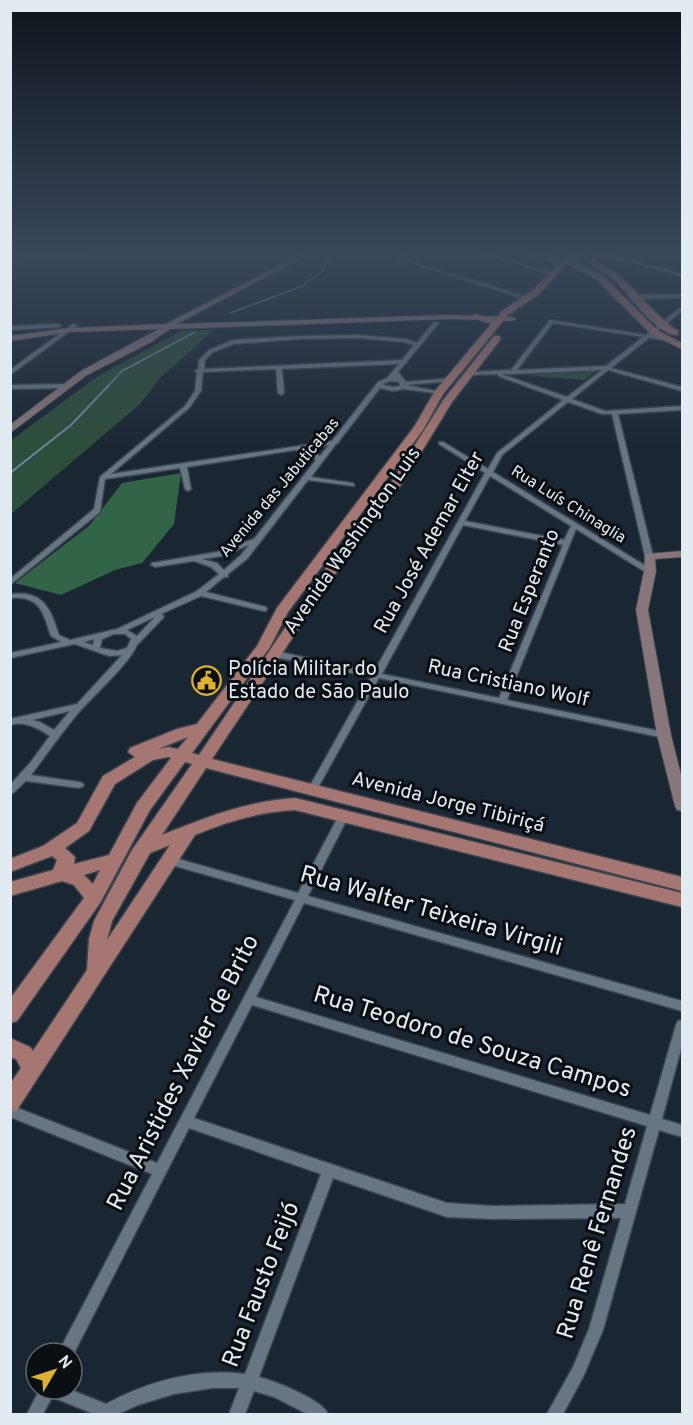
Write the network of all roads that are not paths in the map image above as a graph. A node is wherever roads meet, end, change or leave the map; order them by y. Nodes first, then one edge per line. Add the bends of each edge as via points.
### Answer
1 (672, 317) edge
2 (183, 318) edge
3 (192, 318) edge
4 (420, 318) edge
5 (496, 318) edge
6 (503, 318) junction
7 (636, 318) edge
8 (654, 318) edge
9 (201, 322) junction
10 (436, 323) dead end
11 (171, 324) junction
12 (662, 325) junction
13 (58, 326) junction
14 (72, 327) junction
15 (10, 328) edge
16 (10, 334) edge
17 (650, 334) junction
18 (424, 337) junction
19 (682, 337) edge
20 (10, 339) edge
21 (405, 339) junction
22 (418, 345) junction
23 (682, 346) edge
24 (405, 362) junction
25 (386, 365) junction
26 (463, 366) junction
27 (279, 368) junction
28 (606, 368) junction
29 (473, 370) junction
30 (198, 371) junction
31 (397, 372) junction
32 (512, 372) junction
33 (10, 373) edge
34 (496, 373) junction
35 (389, 379) junction
36 (380, 384) junction
37 (402, 384) junction
38 (453, 384) junction
39 (66, 386) junction
40 (10, 387) edge
41 (393, 389) junction
42 (682, 389) edge
43 (281, 393) dead end
44 (439, 393) junction
45 (374, 396) junction
46 (566, 399) junction
47 (682, 408) edge
48 (615, 414) junction
49 (10, 430) edge
50 (336, 442) junction
51 (441, 442) dead end
52 (290, 449) junction
53 (320, 460) junction
54 (122, 462) junction
55 (183, 465) junction
56 (139, 471) junction
57 (488, 471) junction
58 (102, 478) junction
59 (306, 478) junction
60 (352, 485) dead end
61 (188, 489) dead end
62 (460, 522) junction
63 (574, 526) junction
64 (256, 540) junction
65 (566, 543) junction
66 (682, 554) edge
67 (649, 556) junction
68 (194, 559) junction
69 (155, 565) dead end
70 (650, 571) junction
71 (225, 575) junction
72 (10, 583) edge
73 (200, 593) junction
74 (10, 596) edge
75 (169, 609) junction
76 (263, 609) dead end
77 (120, 630) junction
78 (102, 634) junction
79 (55, 636) junction
80 (72, 642) junction
81 (133, 646) junction
82 (44, 649) junction
83 (96, 649) junction
84 (107, 654) junction
85 (275, 654) junction
86 (10, 656) edge
87 (116, 669) junction
88 (375, 674) junction
89 (502, 702) junction
90 (79, 706) junction
91 (14, 721) edge
92 (205, 727) junction
93 (55, 735) junction
94 (664, 735) junction
95 (181, 754) junction
96 (205, 760) junction
97 (169, 771) junction
98 (116, 774) junction
99 (24, 777) junction
100 (270, 780) junction
101 (79, 785) dead end
102 (312, 790) junction
103 (10, 791) edge
104 (682, 806) edge
105 (243, 811) junction
106 (344, 815) junction
107 (156, 831) junction
108 (188, 832) junction
109 (49, 850) junction
110 (143, 850) junction
111 (168, 860) junction
112 (112, 861) junction
113 (10, 866) edge
114 (60, 876) junction
115 (682, 884) edge
116 (10, 890) edge
117 (94, 898) junction
118 (301, 898) junction
119 (682, 900) edge
120 (96, 969) junction
121 (248, 999) junction
122 (682, 1006) edge
123 (10, 1015) edge
124 (682, 1025) edge
125 (10, 1047) edge
126 (32, 1066) junction
127 (10, 1103) edge
128 (10, 1111) edge
129 (186, 1121) junction
130 (654, 1122) junction
131 (682, 1131) edge
132 (161, 1171) junction
133 (329, 1171) junction
134 (628, 1211) junction
135 (72, 1341) edge
136 (249, 1382) junction
137 (77, 1401) edge
138 (105, 1413) edge
139 (237, 1414) edge
140 (320, 1414) edge
141 (555, 1414) edge

1 - 12 street, Rua José Ademar Elter
2 - 11 main road
3 - 9 main road
4 - 11 main road
5 - 6 main road
6 - 9 main road
6 - 26 main road, Avenida Washington Luis
6 - 29 main road, Avenida Washington Luis
7 - 17 main road
8 - 12 main road
9 - 11 main road
10 - 18 street
11 - 14 main road
11 - 39 main road
12 - 17 street, Rua José Ademar Elter
12 - 19 main road
13 - 14 main road
13 - 15 street
13 - 16 main road
14 - 20 main road
14 - 33 street
17 - 23 main road
17 - 28 street, Rua José Ademar Elter
17 - 32 street via 550,322
18 - 21 street
18 - 22 street
21 - 22 street
21 - 30 street via 233,342 211,351
22 - 24 street
24 - 25 street
24 - 31 street
25 - 27 street
25 - 31 street
26 - 29 main road
26 - 38 main road, Avenida Washington Luis
27 - 30 street
27 - 43 street
28 - 32 street
28 - 42 street
28 - 46 street, Rua José Ademar Elter
29 - 34 street
29 - 38 main road, Avenida Washington Luis
30 - 54 street via 198,391 187,407
31 - 35 street
31 - 37 street
32 - 34 street
34 - 46 street
35 - 36 street
35 - 37 street
36 - 41 street
36 - 45 street, Avenida das Jabuticabas
37 - 38 street
37 - 41 street
37 - 44 street
38 - 44 main road
38 - 85 main road, Avenida Washington Luis via 397,482
39 - 40 street
39 - 49 main road
41 - 45 street
44 - 92 main road, Avenida Washington Luis via 419,428 282,611 263,646
45 - 50 street, Avenida das Jabuticabas
46 - 48 street
46 - 57 street, Rua José Ademar Elter via 503,449
47 - 48 street
48 - 67 street
50 - 52 street
50 - 53 street, Avenida das Jabuticabas
51 - 57 street, Rua Luís Chinaglia
52 - 53 street via 305,451
52 - 55 street
53 - 59 street, Avenida das Jabuticabas
54 - 56 street
54 - 58 street
55 - 56 street
55 - 61 street
56 - 58 street
57 - 62 street, Rua José Ademar Elter
57 - 63 street, Rua Luís Chinaglia
58 - 72 street via 97,510
59 - 60 street
59 - 64 street, Avenida das Jabuticabas
62 - 65 street
62 - 88 street, Rua José Ademar Elter
63 - 65 street, Rua Esperanto
63 - 70 street, Rua Luís Chinaglia
64 - 68 street
64 - 71 street, Avenida das Jabuticabas
65 - 89 street, Rua Esperanto
66 - 67 main road
67 - 70 main road
68 - 69 street
68 - 71 street via 214,565
70 - 94 main road via 642,610
71 - 73 street, Avenida das Jabuticabas
73 - 75 street, Avenida das Jabuticabas
73 - 76 street
74 - 79 street via 33,596 45,605
75 - 77 street
75 - 81 street via 148,626
77 - 78 street
77 - 81 street via 132,634
78 - 80 street
78 - 83 street via 95,641
79 - 80 street
79 - 82 street
80 - 82 street
80 - 83 street
81 - 84 street via 120,654
81 - 87 street
82 - 86 street
83 - 84 street
84 - 87 street
85 - 88 street, Rua Cristiano Wolf
85 - 96 main road, Avenida Washington Luis
87 - 90 street
88 - 89 street, Rua Cristiano Wolf
88 - 102 street, Rua José Ademar Elter
89 - 94 street, Rua Cristiano Wolf
90 - 91 street
90 - 93 street
91 - 93 street via 37,724
92 - 95 main road, Avenida Washington Luis
92 - 98 main road via 144,748 122,763
93 - 99 street
94 - 104 main road
95 - 96 main road, Avenida Jorge Tibiriçá
95 - 97 main road, Avenida Washington Luis
95 - 98 main road, Avenida Jorge Tibiriçá via 149,756
96 - 100 main road, Avenida Jorge Tibiriçá
96 - 107 main road, Avenida Washington Luis
97 - 107 main road via 142,824 145,830
97 - 112 main road, Avenida Washington Luis
98 - 109 main road via 83,827
99 - 101 street
99 - 103 street
100 - 102 main road, Avenida Jorge Tibiriçá
100 - 105 main road via 265,793
102 - 115 main road, Avenida Jorge Tibiriçá
105 - 106 main road, Avenida Jorge Tibiriçá via 295,804
105 - 108 main road
106 - 118 street, Rua Aristides Xavier de Brito
106 - 119 main road, Avenida Jorge Tibiriçá
107 - 110 main road, Avenida Washington Luis
108 - 110 main road
108 - 111 main road
109 - 113 main road
109 - 114 main road via 66,857
110 - 112 main road
110 - 120 main road, Avenida Washington Luis via 103,921
111 - 118 street, Rua Walter Teixeira Virgili
111 - 120 main road
112 - 114 main road
112 - 117 main road, Avenida Washington Luis
114 - 116 main road
114 - 117 main road via 80,880
117 - 123 main road, Avenida Washington Luis
118 - 121 street, Rua Aristides Xavier de Brito
118 - 122 street, Rua Walter Teixeira Virgili
120 - 126 main road, Avenida Washington Luis
121 - 129 street, Rua Aristides Xavier de Brito
121 - 130 street, Rua Teodoro de Souza Campos
124 - 130 street, Rua Renê Fernandes
125 - 126 main road via 23,1053
126 - 127 main road, Avenida Washington Luis
128 - 132 street
129 - 132 street, Rua Aristides Xavier de Brito
129 - 133 street
130 - 131 street, Rua Teodoro de Souza Campos
130 - 134 street, Rua Renê Fernandes
132 - 135 street, Rua Aristides Xavier de Brito
133 - 134 street via 447,1210 485,1214 568,1209
133 - 136 street, Rua Fausto Feijó
134 - 141 street, Rua Renê Fernandes via 596,1330
136 - 138 street via 198,1381 143,1396
136 - 139 street, Rua Fausto Feijó
136 - 140 street via 301,1402
137 - 138 street

